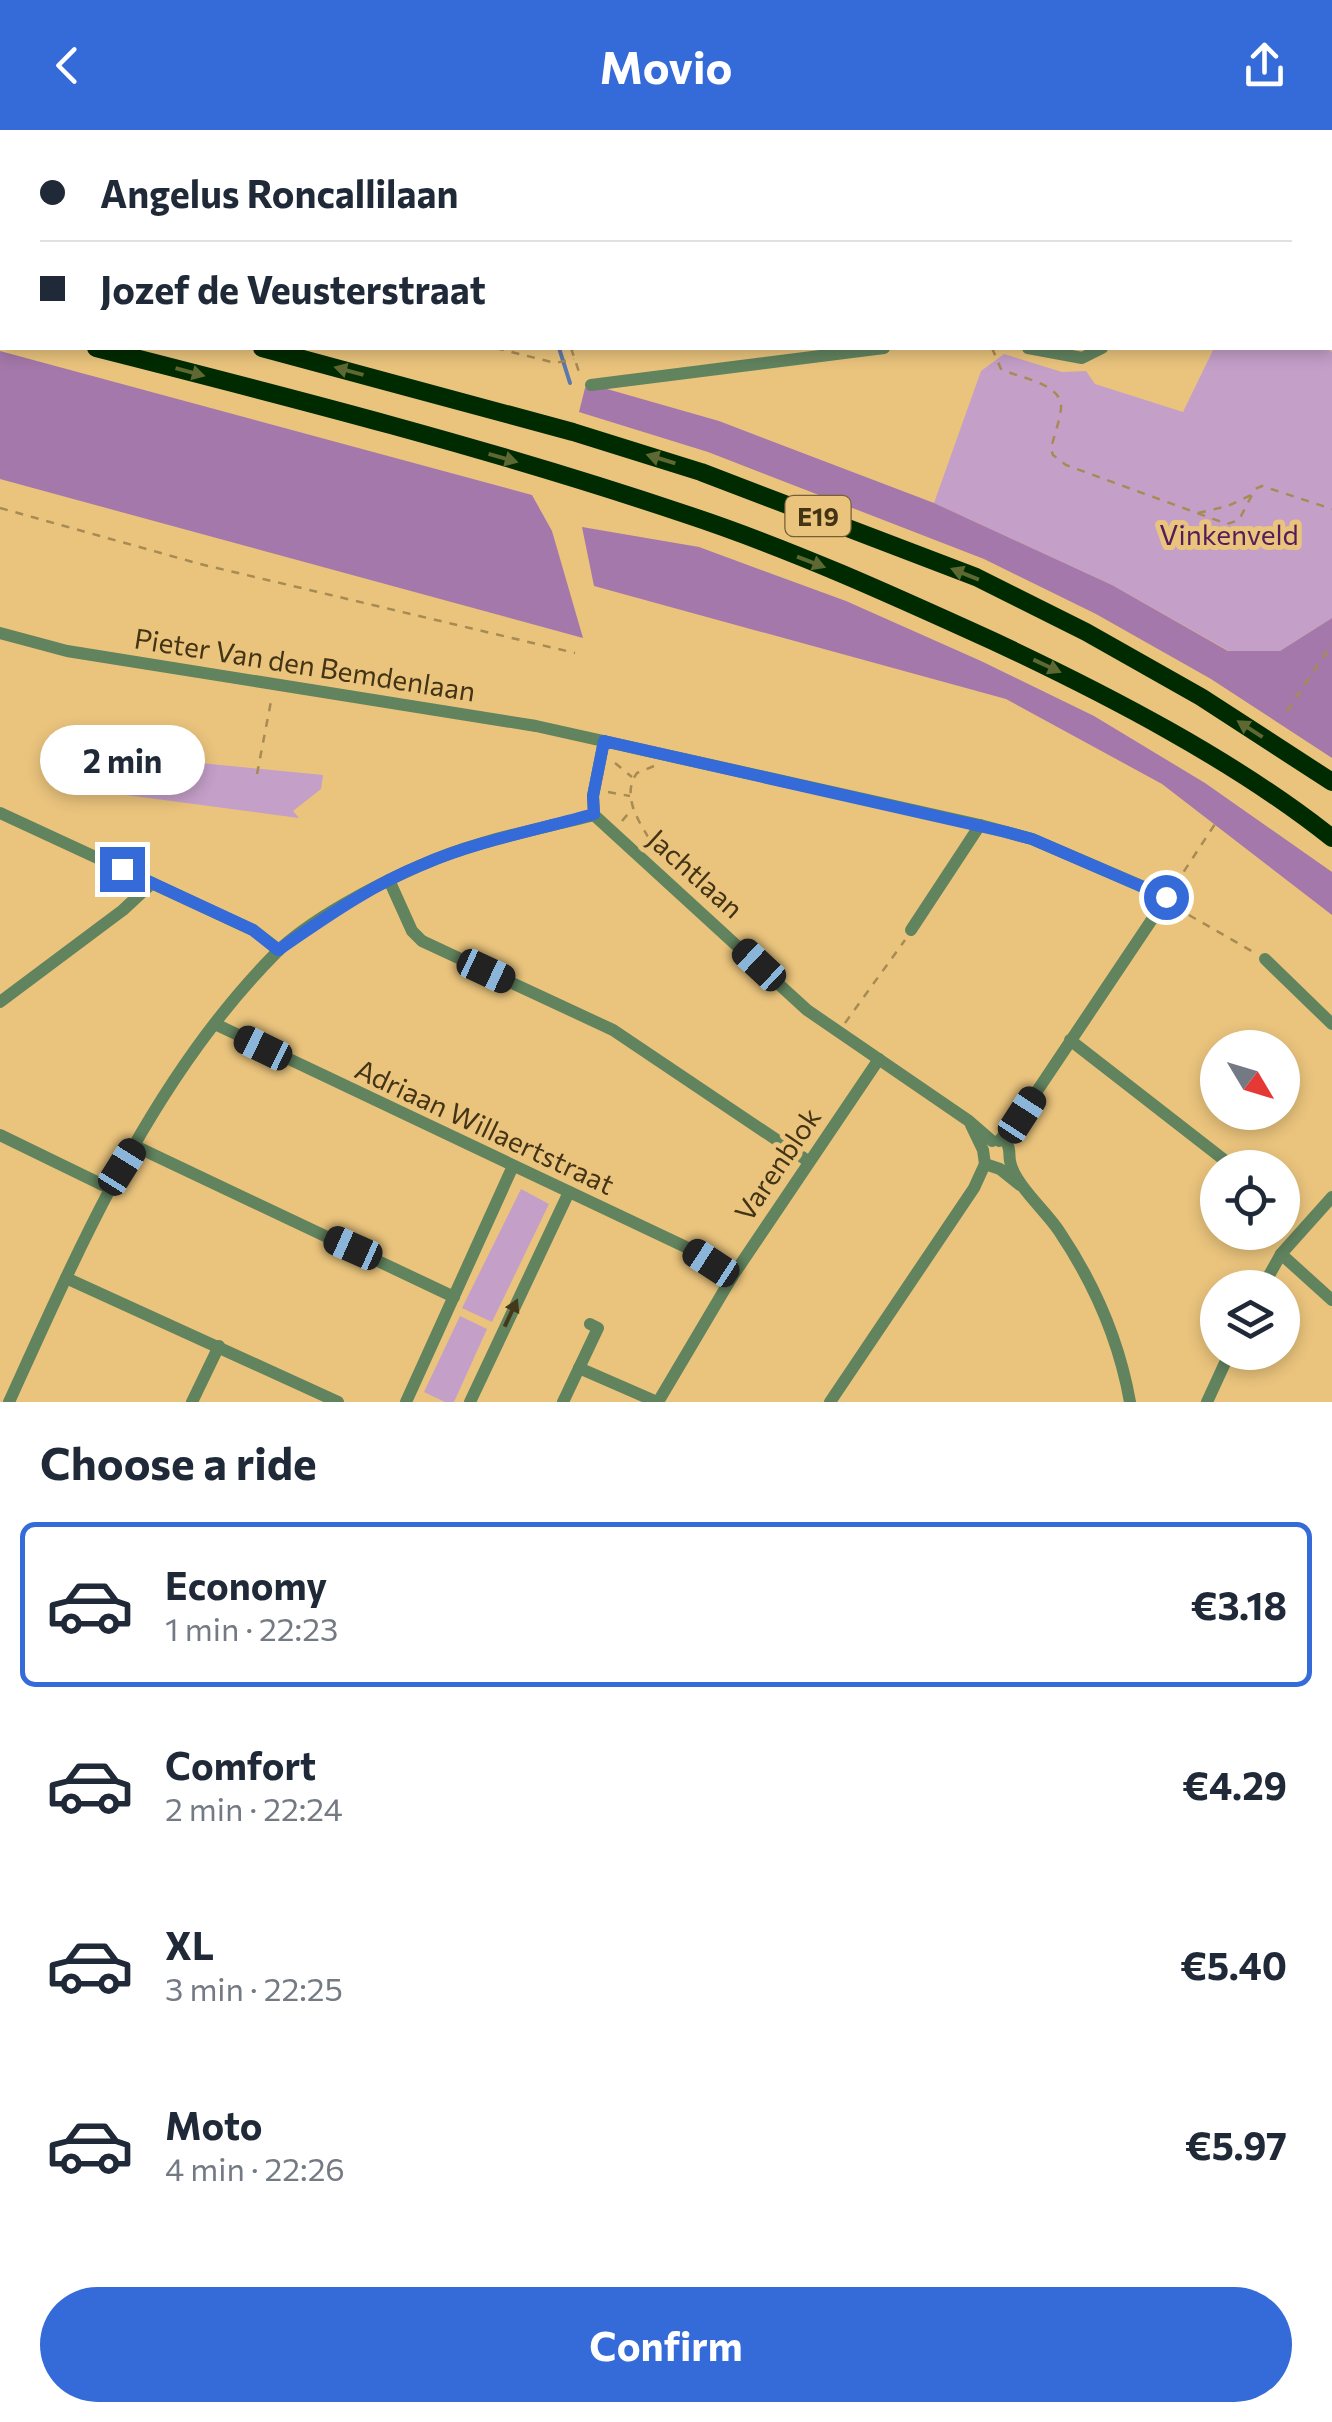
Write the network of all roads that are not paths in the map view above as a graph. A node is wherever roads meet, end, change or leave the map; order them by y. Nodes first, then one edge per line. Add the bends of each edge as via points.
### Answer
1 (103, 350) edge
2 (269, 350) edge
3 (868, 350) edge
4 (1039, 350) edge
5 (1098, 350) edge
6 (591, 385) road end
7 (3, 634) edge
8 (0, 651) edge
9 (602, 746) junction
10 (1332, 782) edge
11 (0, 813) edge
12 (594, 814) junction
13 (980, 825) junction
14 (1332, 838) edge
15 (389, 880) junction
16 (152, 883) junction
17 (911, 930) road end
18 (278, 950) junction
19 (1265, 959) road end
20 (0, 1002) edge
21 (215, 1024) junction
22 (1332, 1024) edge
23 (1070, 1040) junction
24 (879, 1059) junction
25 (0, 1135) edge
26 (135, 1146) junction
27 (1211, 1150) edge
28 (996, 1155) junction
29 (808, 1161) junction
30 (513, 1166) junction
31 (109, 1188) junction
32 (569, 1192) junction
33 (1332, 1197) edge
34 (1281, 1254) junction
35 (1272, 1270) edge
36 (732, 1277) junction
37 (66, 1278) junction
38 (454, 1297) junction
39 (1332, 1300) edge
40 (590, 1324) dead end
41 (219, 1346) junction
42 (579, 1368) junction
43 (1221, 1370) edge
44 (9, 1402) edge
45 (192, 1402) edge
46 (338, 1402) edge
47 (406, 1402) edge
48 (470, 1402) edge
49 (564, 1402) edge
50 (658, 1402) edge
51 (830, 1402) edge
52 (1130, 1402) edge
53 (1206, 1402) edge

1 -> 14 highway, E19 via 565,476 866,582 1081,682 1229,768
10 -> 2 highway, E19 via 1201,697 976,578 701,472
3 - 6 street
4 - 5 street via 1082,358
7 - 8 street
7 - 9 street, Pieter Van den Bemdenlaan via 67,651 536,726
9 - 12 street
9 - 13 street, Pieter Van den Bemdenlaan
11 - 16 street
12 - 15 street via 463,849
12 - 24 street, Jachtlaan via 807,1010
13 - 17 street
13 - 23 street, Pieter Van den Bemdenlaan via 1032,839 1166,897
15 - 18 street
15 - 29 street via 422,941 613,1030
16 - 18 street via 253,930
16 - 20 street
18 - 21 street
19 - 22 street
21 - 26 street
21 - 30 street, Adriaan Willaertstraat
23 - 27 street
23 - 28 street
24 - 28 street, Jachtlaan via 969,1121
24 - 29 street, Varenblok
25 - 31 street
26 - 31 street
26 - 38 street
28 - 51 street
28 - 52 street, Jachtlaan via 1060,1232 1101,1304
29 - 36 street, Varenblok
30 - 32 street, Adriaan Willaertstraat
30 - 38 street
31 - 37 street
32 - 36 street, Adriaan Willaertstraat via 690,1249
48 -> 32 street
33 - 34 street
34 - 35 street
34 - 39 street
36 - 50 street, Varenblok
37 - 41 street
37 - 44 street
38 - 47 street
40 - 42 street via 598,1328
41 - 45 street
41 - 46 street
42 - 49 street
42 - 50 street
43 - 53 street

